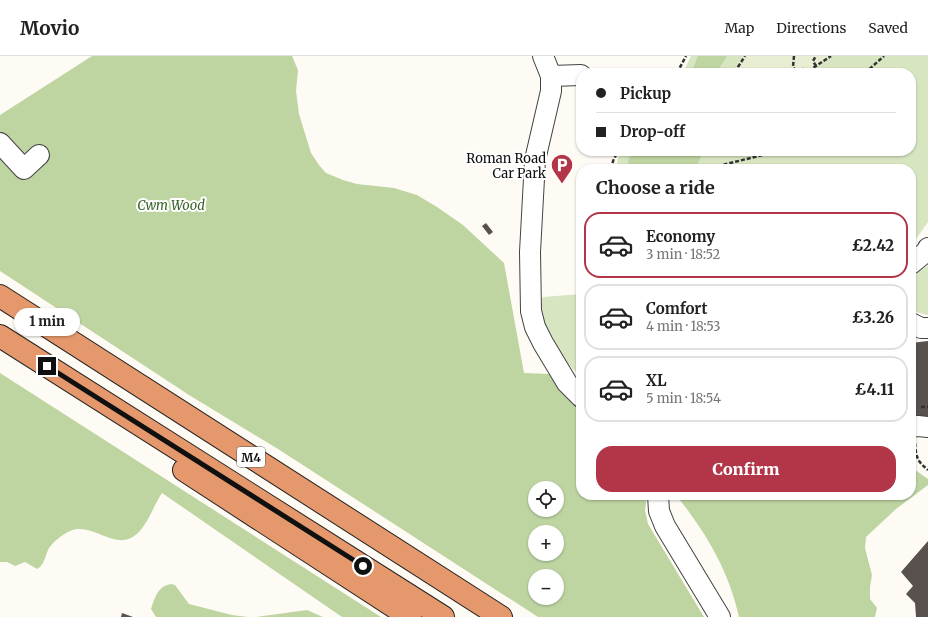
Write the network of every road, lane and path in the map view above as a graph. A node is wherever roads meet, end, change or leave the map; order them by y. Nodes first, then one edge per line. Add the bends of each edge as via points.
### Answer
1 (543, 56) edge
2 (686, 56) edge
3 (745, 56) edge
4 (794, 56) edge
5 (816, 56) edge
6 (831, 56) edge
7 (884, 56) edge
8 (816, 66) junction
9 (680, 68) edge
10 (738, 68) edge
11 (794, 68) edge
12 (813, 68) edge
13 (871, 68) edge
14 (576, 75) edge
15 (551, 76) junction
16 (0, 143) edge
17 (39, 155) dead end
18 (758, 156) edge
19 (725, 164) edge
20 (928, 250) edge
21 (916, 260) edge
22 (0, 296) edge
23 (916, 326) edge
24 (928, 328) edge
25 (0, 336) edge
26 (70, 380) junction
27 (576, 392) edge
28 (916, 455) edge
29 (928, 470) edge
30 (658, 500) edge
31 (410, 617) edge
32 (442, 617) edge
33 (501, 617) edge
34 (720, 617) edge

1 - 15 lane
2 - 9 path
3 - 10 path
4 - 11 path
5 - 8 path via 813,61
6 - 8 path
7 - 13 path
8 - 12 path
14 - 15 lane
15 - 27 lane via 551,91 535,160 530,252 531,311 543,343 567,383
16 - 17 lane via 24,169
18 - 19 path
20 - 21 lane
22 - 33 highway, M4
23 - 24 lane
25 - 26 highway, M4
26 - 31 highway, M4 via 121,430
26 - 32 highway, M4
28 - 29 path
30 - 34 lane via 659,511 665,526

